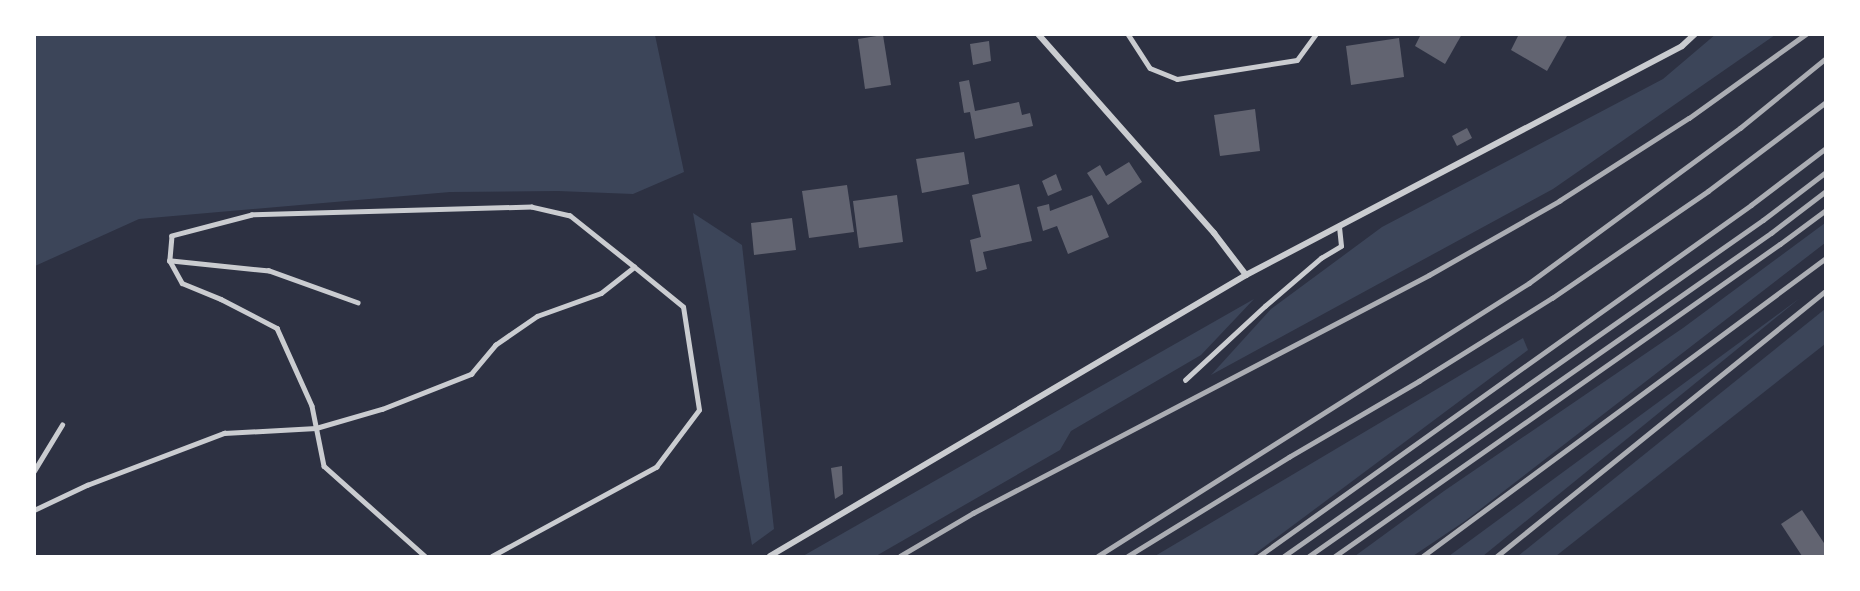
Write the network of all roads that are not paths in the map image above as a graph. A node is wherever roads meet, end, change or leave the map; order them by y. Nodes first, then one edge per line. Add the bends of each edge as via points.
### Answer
1 (1038, 34) edge
2 (1128, 34) edge
3 (1316, 34) edge
4 (1695, 34) edge
5 (1339, 226) junction
6 (170, 261) junction
7 (634, 267) junction
8 (1246, 275) junction
9 (358, 303) dead end
10 (1185, 380) dead end
11 (62, 425) dead end
12 (316, 428) junction
13 (34, 471) edge
14 (34, 510) edge
15 (425, 556) edge
16 (492, 556) edge
17 (770, 556) edge

1 - 8 street via 1214,233
2 - 3 lane via 1150,68 1178,79 1297,60
4 - 5 street via 1682,46
5 - 8 street
5 - 10 lane via 1341,246 1265,306
6 - 7 lane via 172,236 252,215 532,207 570,216
6 - 9 lane via 268,271
6 - 12 lane via 182,283 221,298 277,328 312,406
7 - 12 lane via 602,293 537,316 495,345 471,374 382,409
7 - 16 lane via 682,307 699,410 656,467
8 - 17 street
11 - 13 lane
12 - 14 lane via 224,433 87,485
12 - 15 lane via 324,466

